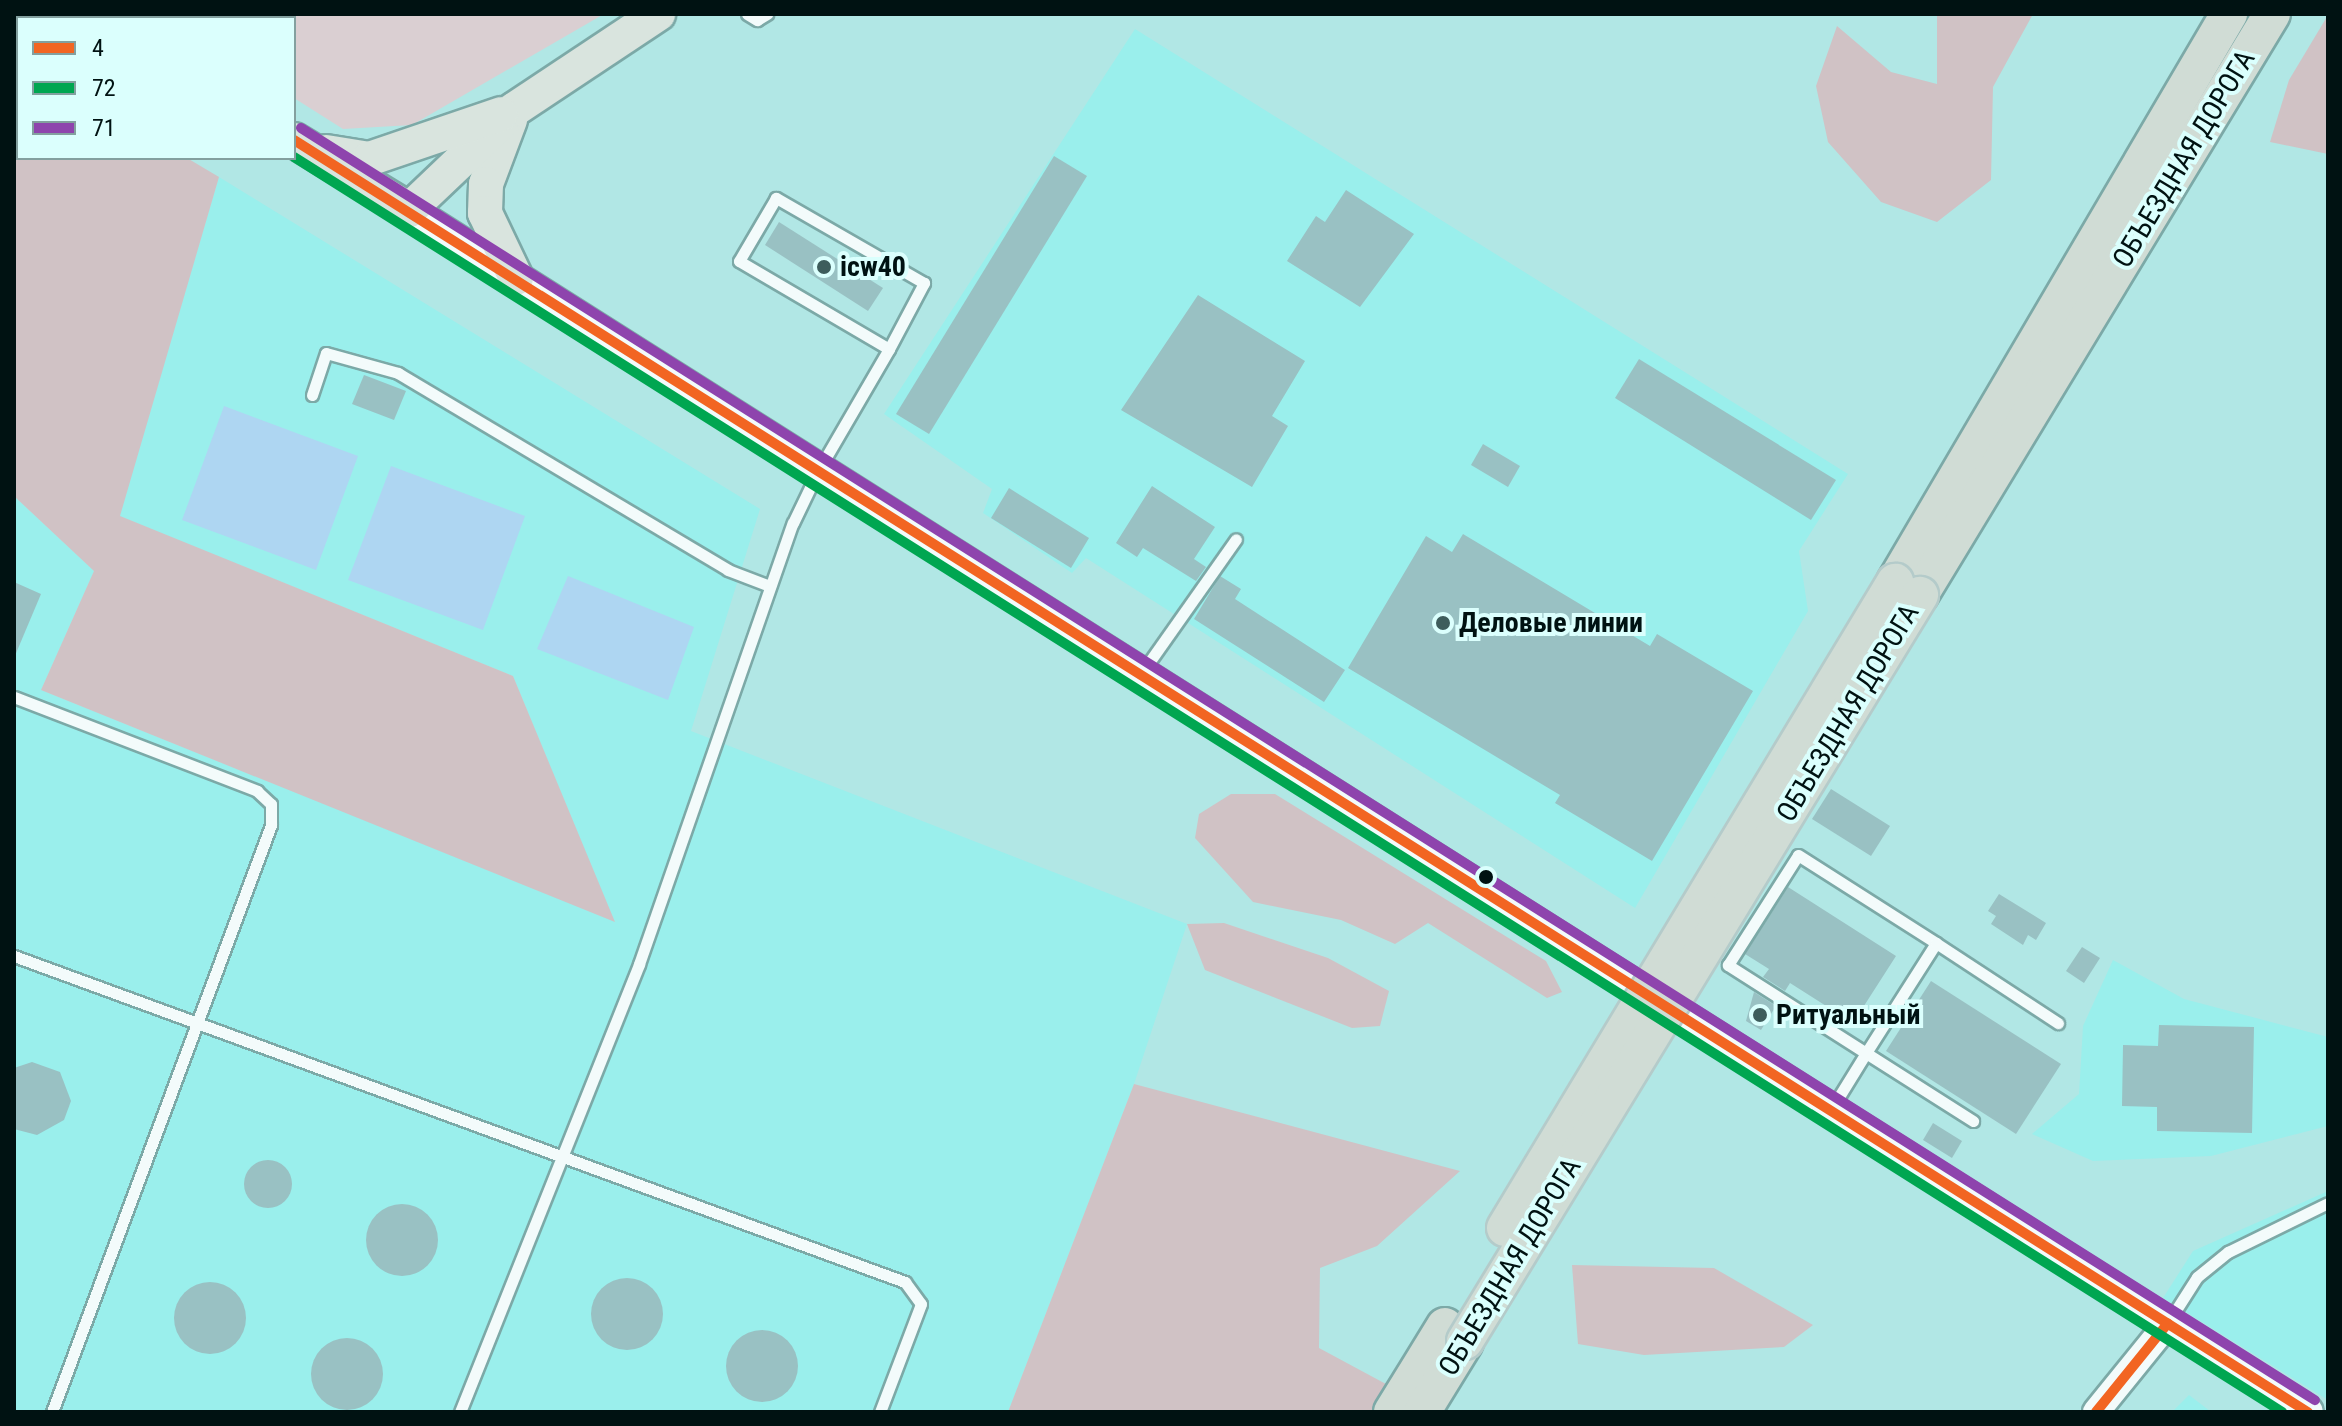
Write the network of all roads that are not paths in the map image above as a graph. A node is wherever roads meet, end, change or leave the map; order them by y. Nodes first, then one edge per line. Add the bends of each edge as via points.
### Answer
1 (658, 14) edge
2 (747, 14) edge
3 (767, 14) edge
4 (2272, 14) edge
5 (2222, 22) edge
6 (515, 109) junction
7 (302, 145) edge
8 (409, 210) junction
9 (516, 278) junction
10 (889, 349) junction
11 (312, 395) dead end
12 (818, 471) junction
13 (1236, 539) dead end
14 (770, 586) junction
15 (1908, 588) junction
16 (1140, 675) junction
17 (14, 697) edge
18 (1936, 943) junction
19 (14, 956) edge
20 (2058, 1023) dead end
21 (195, 1028) junction
22 (1866, 1053) junction
23 (1830, 1111) junction
24 (1973, 1121) dead end
25 (556, 1157) junction
26 (2328, 1203) edge
27 (2168, 1323) junction
28 (1455, 1334) junction
29 (52, 1412) edge
30 (460, 1412) edge
31 (880, 1412) edge
32 (1392, 1412) edge
33 (1422, 1412) edge
34 (2096, 1412) edge
35 (2308, 1412) edge

1 - 6 main road
2 - 3 lane via 757,20
4 - 15 highway, ОБЪЕЗДНАЯ ДОРОГА
5 - 15 highway, ОБЪЕЗДНАЯ ДОРОГА
6 - 7 main road via 369,159
6 - 8 main road
6 - 9 main road via 486,184 485,213
7 - 8 main road
8 - 9 main road
9 - 12 main road
10 - 10 lane via 924,283 776,198 739,261
10 - 12 lane
11 - 14 lane via 326,353 398,373 728,570
12 - 14 lane
12 - 16 main road
13 - 16 lane
14 - 25 lane via 639,964
15 - 28 highway, ОБЪЕЗДНАЯ ДОРОГА, bridge
16 - 23 main road
17 - 21 lane via 257,791 271,804 271,825
18 - 20 lane
18 - 22 lane
18 - 22 lane via 1798,855 1774,892 1728,965
19 - 21 lane
21 - 25 lane
21 - 29 lane
22 - 23 lane
22 - 24 lane
23 - 27 main road
25 - 30 lane
25 - 31 lane via 916,1290 921,1304
26 - 27 lane via 2228,1252 2197,1277
27 - 34 street
27 - 35 main road
28 - 32 highway, ОБЪЕЗДНАЯ ДОРОГА
28 - 33 highway, ОБЪЕЗДНАЯ ДОРОГА

